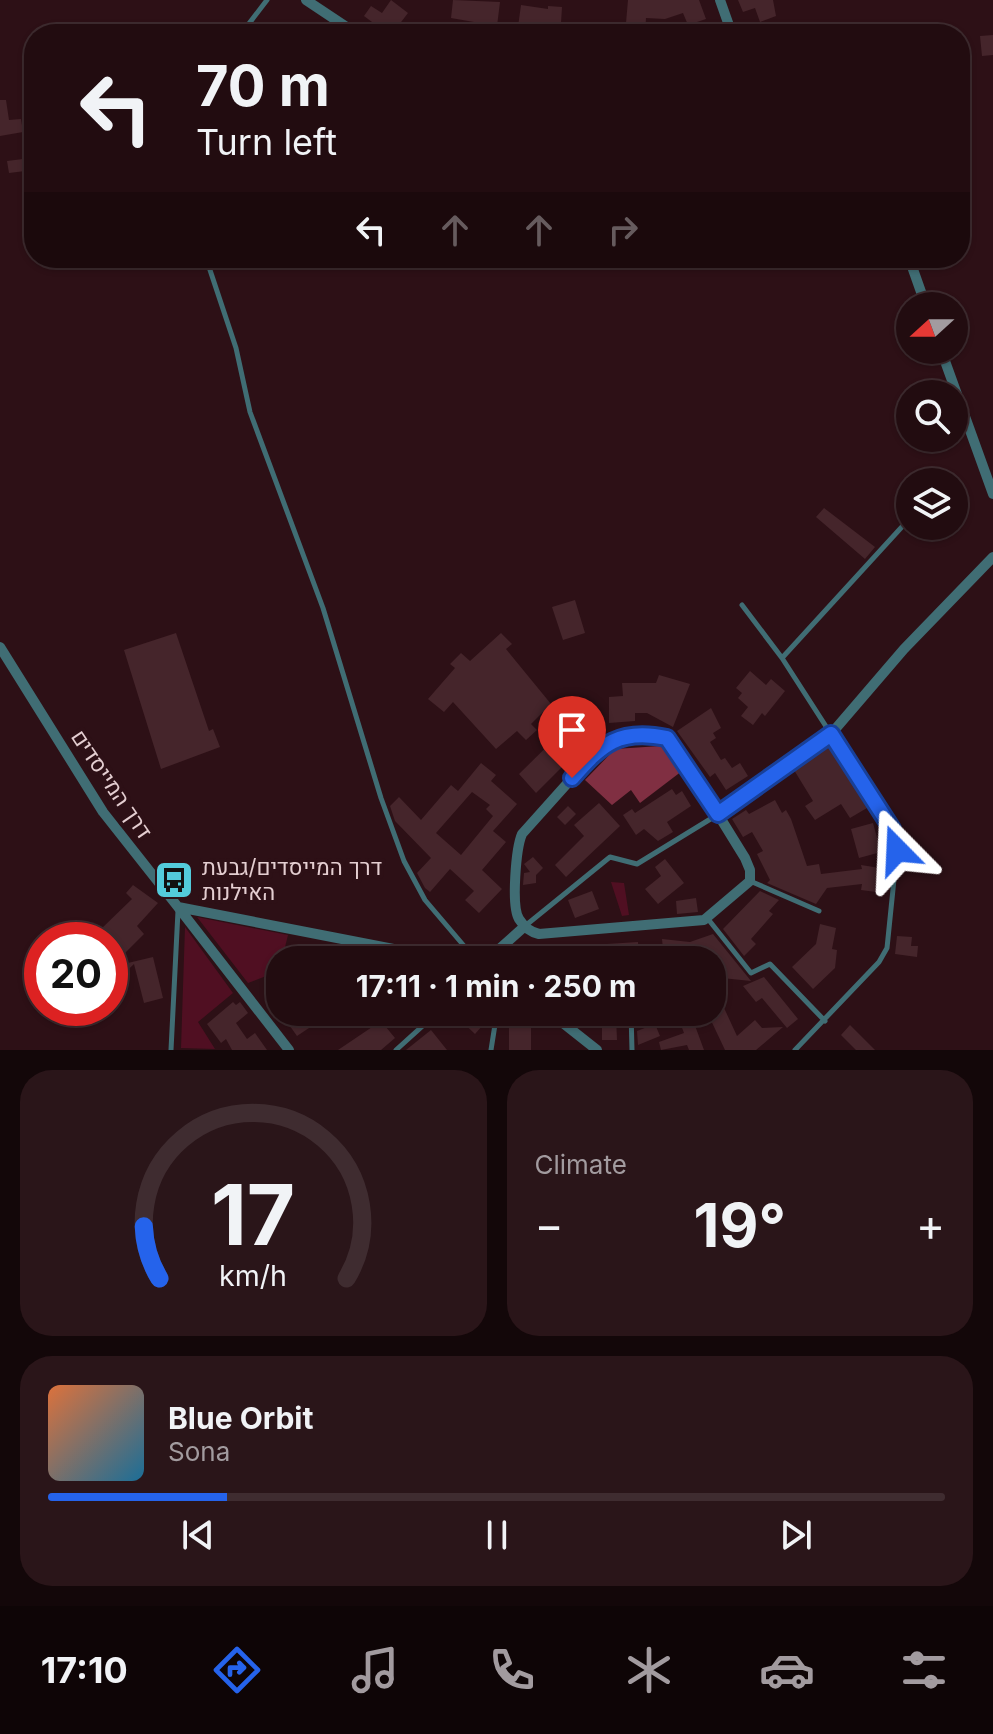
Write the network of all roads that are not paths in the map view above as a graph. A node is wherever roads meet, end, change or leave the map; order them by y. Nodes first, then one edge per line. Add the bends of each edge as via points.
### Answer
1 (267, 0) edge
2 (306, 0) edge
3 (720, 0) edge
4 (249, 24) edge
5 (342, 24) edge
6 (728, 24) edge
7 (209, 268) edge
8 (913, 268) edge
9 (921, 292) edge
10 (946, 364) edge
11 (993, 494) edge
12 (896, 533) edge
13 (993, 557) edge
14 (742, 605) dead end
15 (0, 647) edge
16 (782, 658) junction
17 (831, 734) junction
18 (718, 814) junction
19 (750, 881) junction
20 (178, 907) junction
21 (819, 911) dead end
22 (707, 918) junction
23 (525, 926) junction
24 (378, 946) edge
25 (465, 946) edge
26 (503, 946) edge
27 (825, 1021) junction
28 (423, 1026) edge
29 (495, 1026) edge
30 (567, 1026) edge
31 (631, 1026) edge
32 (171, 1050) edge
33 (289, 1050) edge
34 (396, 1050) edge
35 (491, 1050) edge
36 (597, 1050) edge
37 (632, 1050) edge
38 (795, 1050) edge

1 - 4 lane
2 - 5 street
3 - 6 street
7 - 25 lane via 250,412 323,608 385,811 415,885
8 - 9 street
10 - 11 street
12 - 16 lane
13 - 17 street
14 - 16 lane
15 - 20 street, דרך המייסדים via 103,812
16 - 17 lane
17 - 18 street
17 - 27 lane via 892,829 897,850 887,948
18 - 19 street via 745,858
18 - 23 lane via 637,864 610,857
18 - 23 street via 667,738 623,736 606,743 519,842 516,914
19 - 21 lane
19 - 22 street
20 - 24 street
20 - 32 lane
20 - 33 street, דרך המייסדים
22 - 23 street via 539,934
22 - 27 lane via 751,973 770,964
23 - 26 street
27 - 38 lane
28 - 34 lane
29 - 35 lane
30 - 36 street
31 - 37 lane

